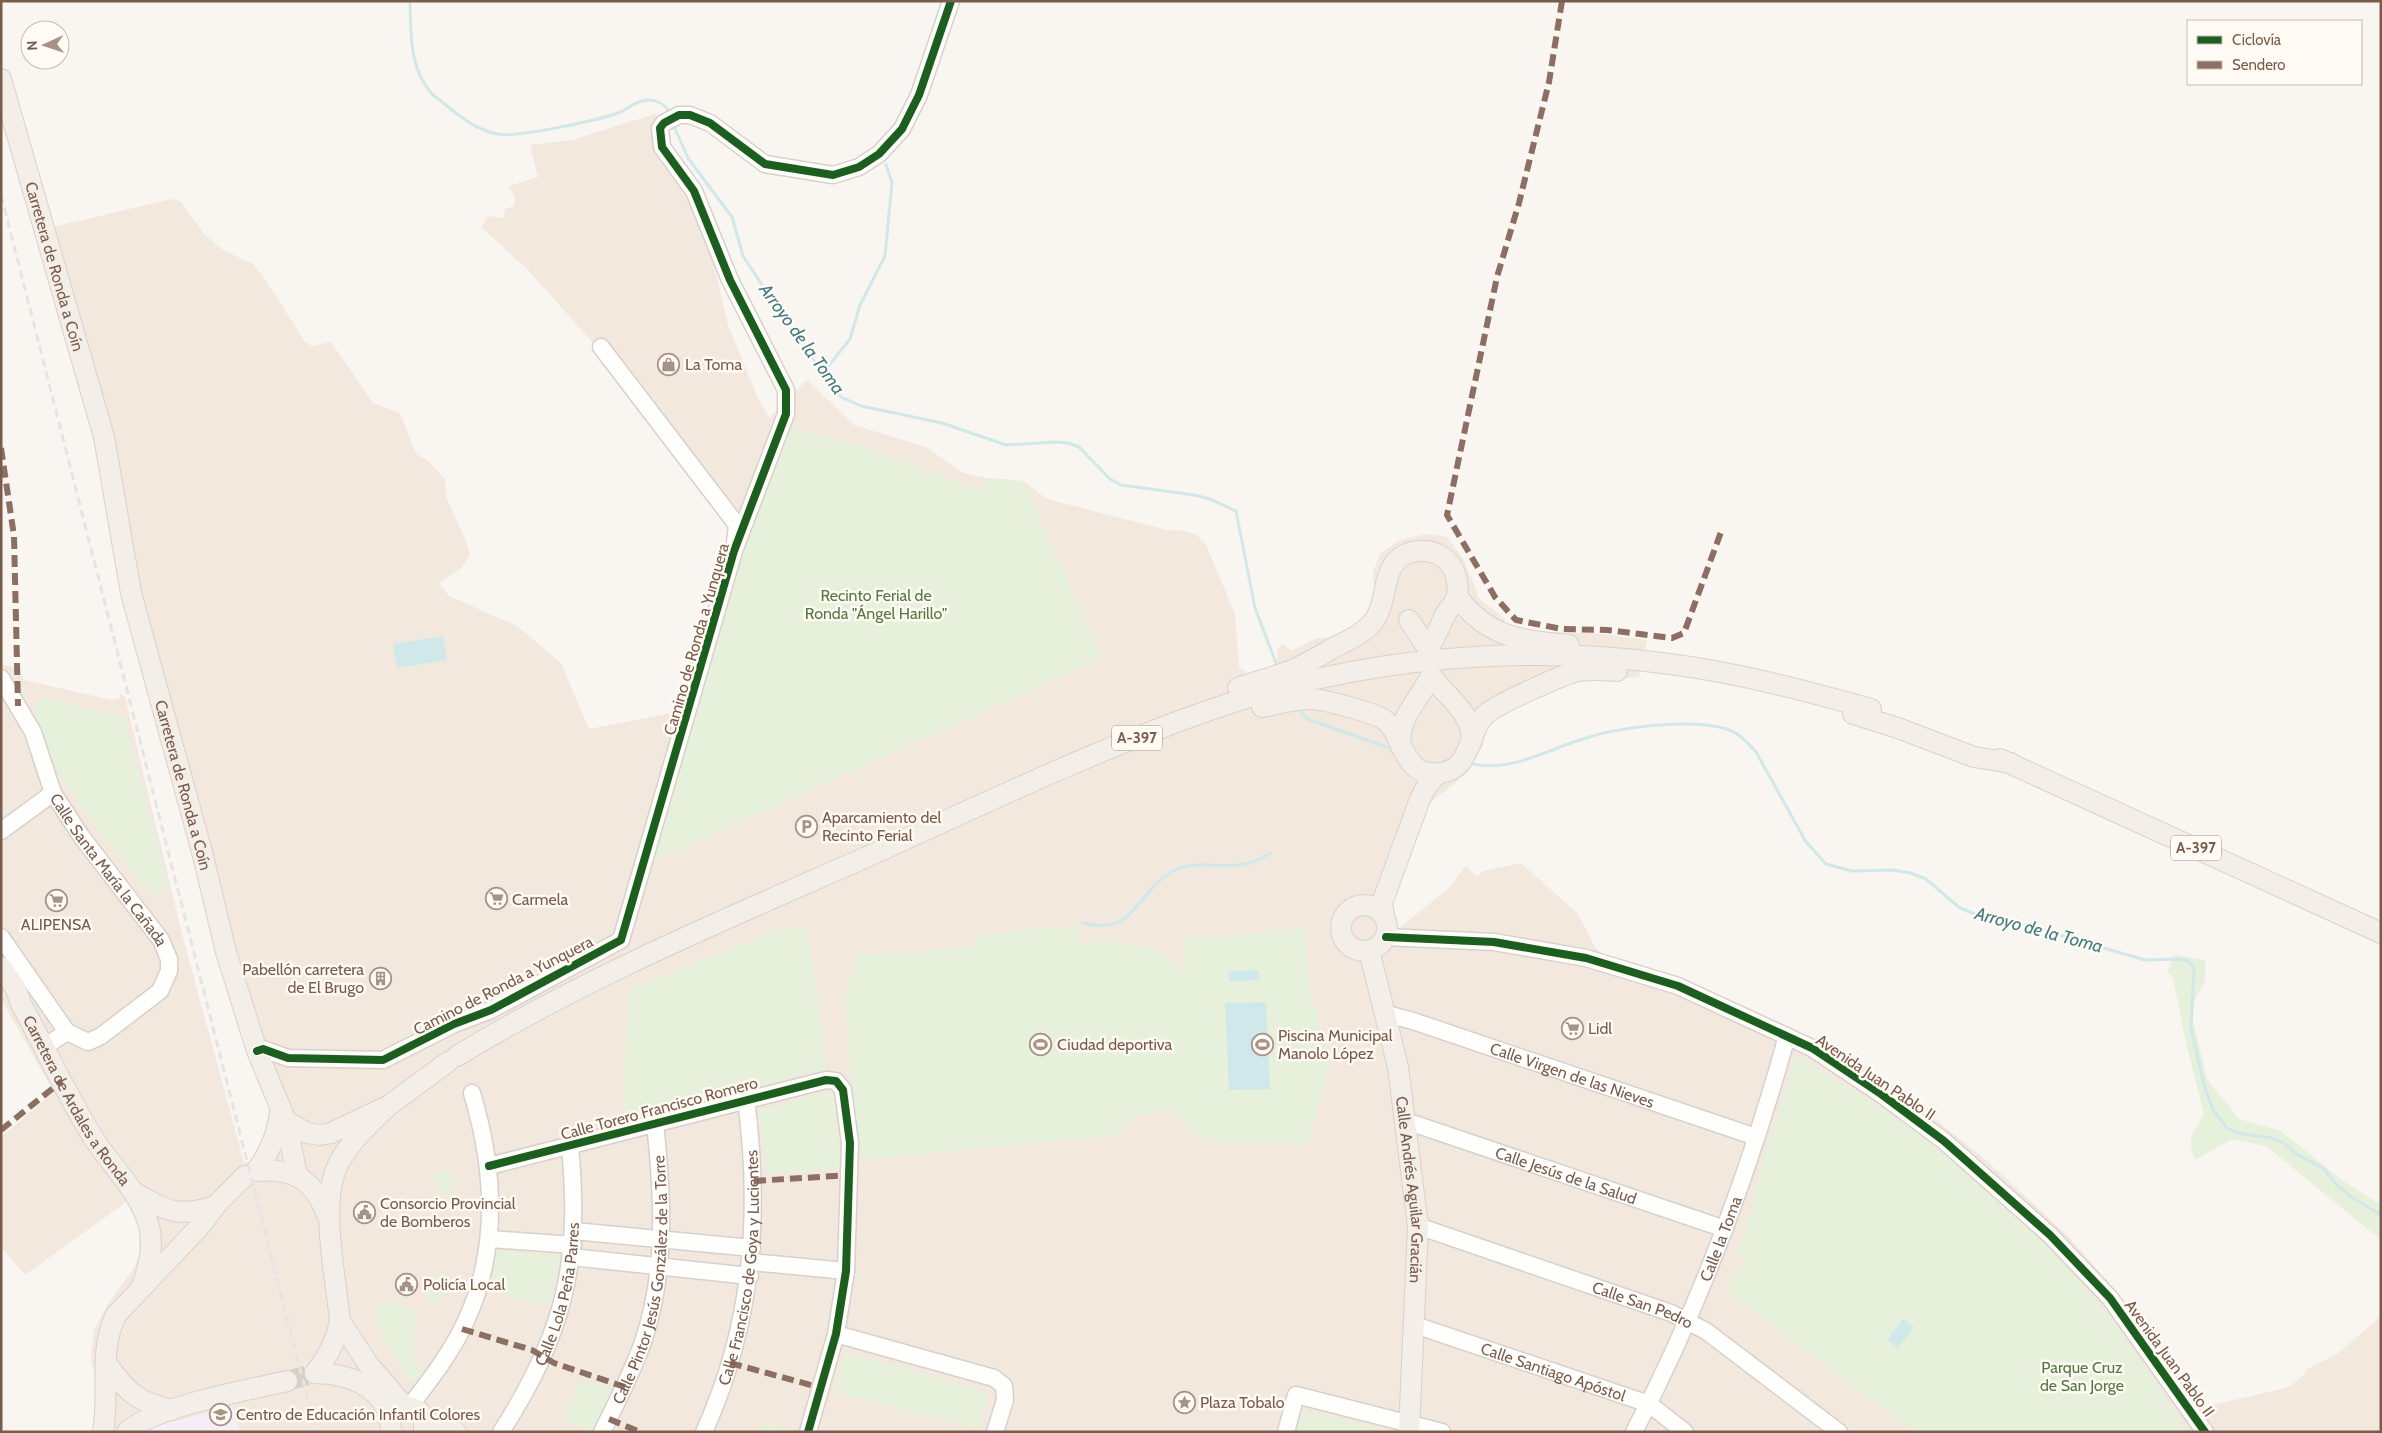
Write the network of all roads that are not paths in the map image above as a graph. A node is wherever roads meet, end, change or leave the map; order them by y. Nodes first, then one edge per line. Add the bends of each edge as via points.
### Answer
1 (951, 1) edge
2 (1, 79) edge
3 (1, 104) edge
4 (28, 210) junction
5 (50, 248) junction
6 (56, 302) junction
7 (601, 347) dead end
8 (106, 456) junction
9 (734, 551) junction
10 (1386, 584) junction
11 (1457, 596) junction
12 (1446, 613) junction
13 (1409, 620) junction
14 (1, 678) edge
15 (1871, 709) junction
16 (1472, 743) junction
17 (1405, 754) junction
18 (2011, 763) junction
19 (1439, 773) junction
20 (53, 793) junction
21 (996, 798) junction
22 (4, 824) edge
23 (925, 830) junction
24 (1366, 905) junction
25 (1384, 915) junction
26 (2381, 933) edge
27 (1, 937) edge
28 (1386, 937) junction
29 (1369, 950) junction
30 (1, 967) edge
31 (1, 980) edge
32 (21, 1004) junction
33 (1387, 1014) junction
34 (67, 1032) junction
35 (1787, 1036) junction
36 (44, 1047) junction
37 (257, 1051) junction
38 (288, 1058) junction
39 (264, 1071) junction
40 (472, 1093) dead end
41 (746, 1099) junction
42 (388, 1106) junction
43 (283, 1115) junction
44 (370, 1116) junction
45 (1406, 1121) junction
46 (655, 1124) junction
47 (1756, 1137) junction
48 (570, 1146) junction
49 (489, 1166) junction
50 (250, 1174) junction
51 (302, 1178) junction
52 (135, 1193) junction
53 (215, 1206) junction
54 (328, 1217) junction
55 (1418, 1226) junction
56 (1725, 1229) junction
57 (490, 1239) junction
58 (662, 1239) junction
59 (573, 1244) junction
60 (751, 1262) junction
61 (660, 1266) junction
62 (846, 1271) junction
63 (142, 1286) junction
64 (340, 1321) junction
65 (1688, 1322) junction
66 (1415, 1325) junction
67 (836, 1334) junction
68 (107, 1364) junction
69 (286, 1381) tunnel mouth
70 (1648, 1404) junction
71 (172, 1410) junction
72 (396, 1420) edge
73 (425, 1427) edge
74 (1410, 1427) edge
75 (103, 1432) edge
76 (127, 1432) edge
77 (456, 1432) edge
78 (501, 1432) edge
79 (602, 1432) edge
80 (704, 1432) edge
81 (808, 1432) edge
82 (995, 1432) edge
83 (1286, 1432) edge
84 (1442, 1432) edge
85 (1634, 1432) edge
86 (1685, 1432) edge
87 (1839, 1432) edge
88 (2205, 1432) edge

1 - 9 street, Camino de Ronda a Yunquera via 919,96 902,129 879,154 858,167 833,175 765,164 710,123 690,115 679,115 664,124 659,135 662,148 694,191 730,280 786,390 786,414
2 - 5 main road, Carretera de Ronda a Coín
3 - 4 main road, Carretera de Ronda a Coín
4 - 5 main road via 37,220 44,244
4 - 6 main road, Carretera de Ronda a Coín
5 - 6 main road via 48,256 55,281
5 - 8 main road, Carretera de Ronda a Coín
6 - 8 main road, Carretera de Ronda a Coín
7 - 9 street via 737,525
8 - 37 main road, Carretera de Ronda a Coín via 140,629 226,952
9 - 38 street, Camino de Ronda a Yunquera via 621,940 491,1010 454,1024 383,1060
10 - 11 main road via 1395,563 1404,555 1427,551 1438,554 1455,572
10 - 13 main road via 1392,606
10 - 21 main road via 1382,607 1361,634 1292,670 1179,709 1047,766
11 - 12 main road
11 - 15 main road via 1468,612 1520,640 1675,655 1738,665 1806,682
12 - 13 main road via 1429,622
12 - 13 main road via 1428,649
14 - 20 street, Calle Santa María la Cañada via 33,732
15 - 18 main road, A-397
15 - 21 main road, A-397 via 1738,675 1640,660 1499,656 1405,664 1335,675 1241,700 1157,730
16 - 17 main road via 1470,723 1431,676 1401,726 1400,738
16 - 18 main road via 1478,724 1487,713 1561,676 1579,671 1638,671 1706,678 1767,690 1898,728 1974,757
16 - 19 main road via 1460,764
17 - 19 main road via 1417,768
17 - 23 main road via 1384,719 1312,698 1229,714 1185,729
17 - 24 main road via 1412,791 1375,894
18 - 26 main road, A-397
19 - 25 main road via 1420,799 1382,903
20 - 22 street
20 - 34 street, Calle Santa María la Cañada via 81,836 161,940 169,960 169,971 160,991 101,1036 88,1042
21 - 23 main road, A-397
23 - 42 main road, A-397 via 601,978 496,1033 453,1059
24 - 25 main road
24 - 29 main road via 1348,912 1342,930 1350,945 1359,950
25 - 28 main road
27 - 34 street
28 - 29 main road via 1376,948
28 - 35 street, Avenida Juan Pablo II via 1494,942 1586,958 1678,986
29 - 33 main road, Calle Andrés Aguilar Gracián
30 - 32 main road, Carretera de Ardales a Ronda via 16,989
31 - 32 main road, Carretera de Ardales a Ronda
32 - 36 main road, Carretera de Ardales a Ronda
33 - 45 main road, Calle Andrés Aguilar Gracián
33 - 47 street, Calle Virgen de las Nieves
34 - 36 street
35 - 47 street, Calle la Toma
35 - 88 street, Avenida Juan Pablo II via 1812,1048 1881,1094 1944,1141 2050,1235 2110,1298
36 - 52 main road, Carretera de Ardales a Ronda via 94,1139
37 - 38 street, Camino de Ronda a Yunquera via 263,1049
37 - 39 main road, Carretera de Ronda a Coín
38 - 39 street, Camino de Ronda a Yunquera
39 - 43 main road, Carretera de Ronda a Coín
40 - 49 street
41 - 46 street, Calle Torero Francisco Romero
41 - 60 street, Calle Francisco de Goya y Lucientes via 754,1181
41 - 62 street, Calle Torero Francisco Romero via 826,1080 836,1081 843,1090 850,1143
42 - 44 main road
42 - 54 main road via 342,1158 335,1172
43 - 44 main road via 307,1134 320,1135
43 - 50 main road via 271,1148
43 - 51 main road, Carretera de Ronda a Coín
44 - 51 main road via 333,1151 314,1178
45 - 55 main road, Calle Andrés Aguilar Gracián
45 - 56 street, Calle Jesús de la Salud
46 - 48 street, Calle Torero Francisco Romero
46 - 58 street, Calle Pintor Jesús González de la Torre via 661,1178
47 - 56 street, Calle la Toma
48 - 49 street, Calle Torero Francisco Romero
48 - 59 street, Calle Lola Peña Parres
49 - 57 street
50 - 51 main road via 282,1170
50 - 53 main road
51 - 54 main road via 322,1200
52 - 53 main road via 172,1212 185,1213
52 - 63 main road via 145,1213 151,1241 149,1266
53 - 63 main road via 171,1259
54 - 64 main road
55 - 65 street, Calle San Pedro via 1671,1313
55 - 66 main road, Calle Andrés Aguilar Gracián
56 - 65 street, Calle la Toma
57 - 59 street
57 - 72 street via 475,1300 464,1324 437,1369
58 - 59 street
58 - 60 street
58 - 61 street, Calle Pintor Jesús González de la Torre
59 - 61 street
59 - 78 street, Calle Lola Peña Parres via 555,1329 543,1358
60 - 61 street
60 - 62 street
60 - 80 street, Calle Francisco de Goya y Lucientes via 741,1324 727,1373
61 - 79 street, Calle Pintor Jesús González de la Torre via 644,1340
62 - 67 street
63 - 68 main road via 116,1315 108,1331
64 - 72 main road via 368,1364
64 - 72 main road via 331,1351 315,1373 345,1376 358,1381 378,1395
65 - 70 street, Calle la Toma
65 - 87 street, Calle San Pedro via 1706,1331
66 - 70 street, Calle Santiago Apóstol
66 - 74 main road, Calle Andrés Aguilar Gracián
67 - 81 street
67 - 82 street via 994,1378 1004,1386 1004,1400
68 - 71 main road via 134,1396
68 - 75 main road
69 - 71 main road
70 - 85 street, Calle la Toma
70 - 86 street, Calle Santiago Apóstol
71 - 76 main road via 138,1422
72 - 73 main road via 421,1412
73 - 77 main road via 438,1424
74 - 83 street via 1296,1395
74 - 84 street

